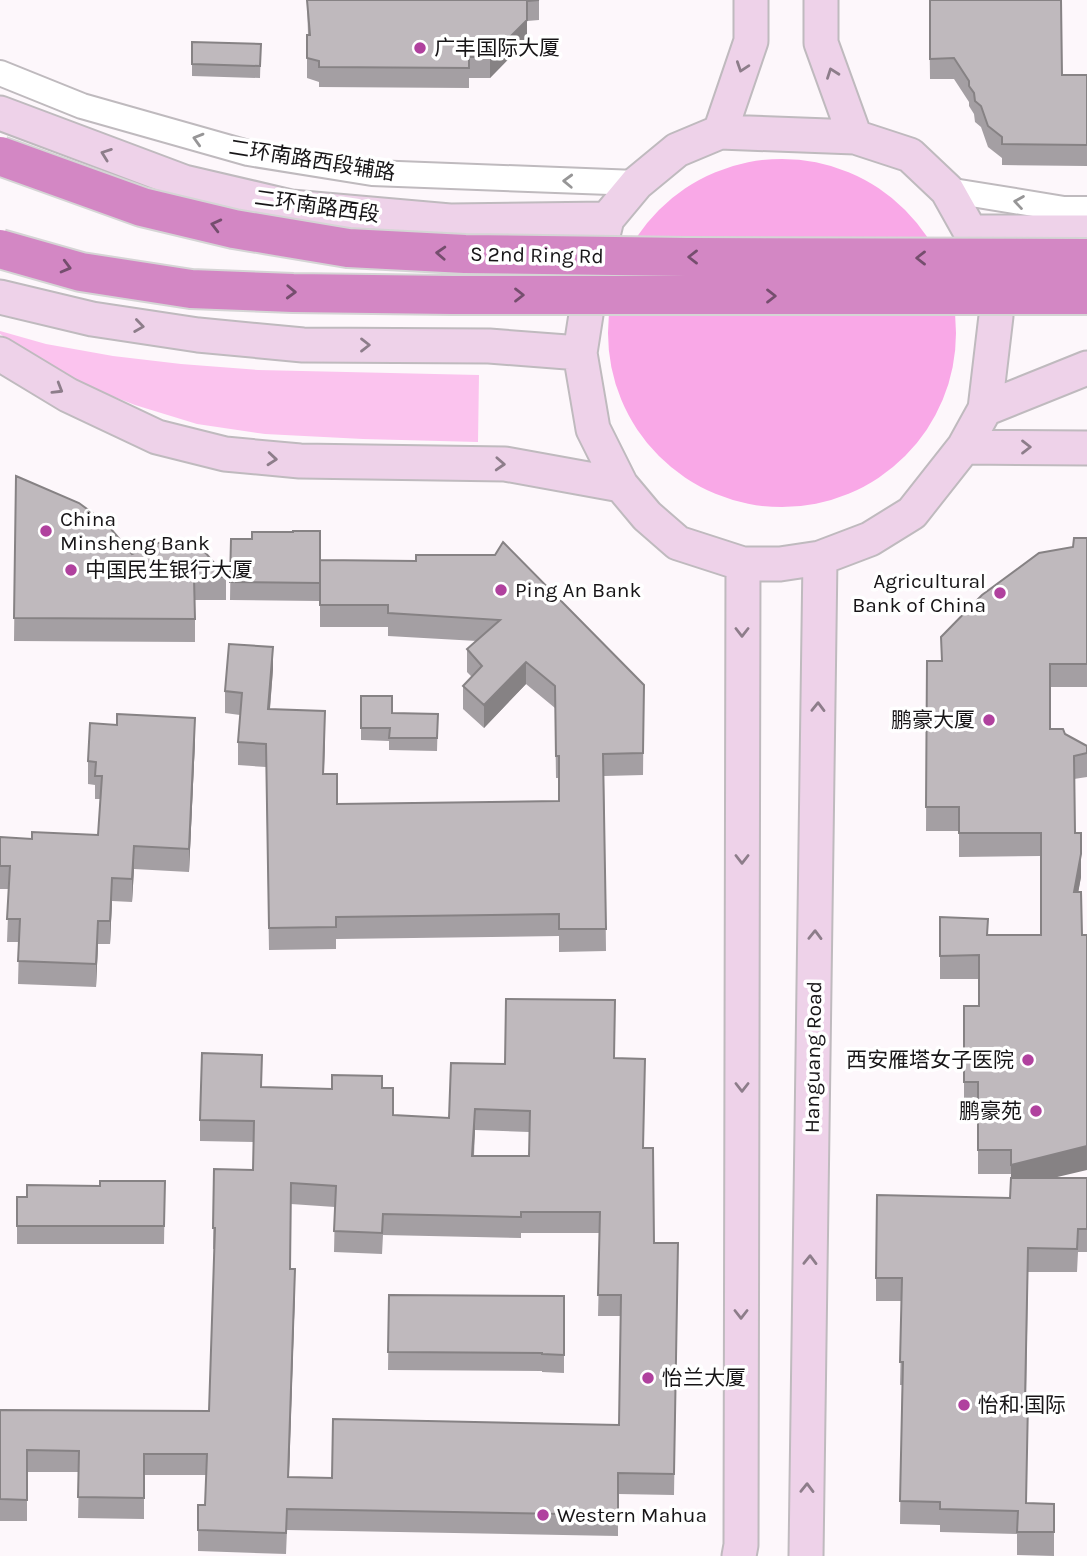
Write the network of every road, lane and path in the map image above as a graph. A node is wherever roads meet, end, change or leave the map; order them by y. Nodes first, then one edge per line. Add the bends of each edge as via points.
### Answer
1 (751, 0) edge
2 (821, 0) edge
3 (0, 73) edge
4 (0, 113) edge
5 (720, 132) junction
6 (855, 137) junction
7 (0, 156) edge
8 (637, 183) junction
9 (947, 190) junction
10 (1087, 209) edge
11 (607, 219) junction
12 (971, 232) junction
13 (1087, 232) edge
14 (0, 249) edge
15 (1087, 258) edge
16 (1087, 295) edge
17 (0, 297) edge
18 (580, 353) junction
19 (0, 354) edge
20 (1087, 368) edge
21 (985, 409) junction
22 (964, 447) junction
23 (1087, 448) edge
24 (621, 485) junction
25 (820, 558) junction
26 (743, 564) junction
27 (739, 1556) edge
28 (806, 1556) edge

1 -> 5 main road via 751,40
6 -> 2 main road via 821,43
8 -> 3 street, 二环南路西段辅路 via 372,173 248,153 82,106
11 -> 4 main road, 二环南路西段 via 450,220 291,207 184,182
5 - 6 main road
5 - 8 main road via 677,150
6 - 9 main road via 910,155
15 -> 7 highway, S 2nd Ring Rd, bridge via 686,257 348,248 234,229 142,207
8 - 11 main road
10 -> 9 street
9 - 12 main road
11 - 18 main road
12 - 13 main road
12 - 21 main road via 989,265 996,316
14 -> 16 highway, S 2nd Ring Rd, bridge via 81,272 191,289 439,295
17 -> 18 main road via 92,319 198,335 303,345 489,346
18 - 24 main road via 593,429
19 -> 24 main road via 68,395 157,438 225,454 300,461 505,464
20 - 21 main road
21 - 22 main road
22 -> 23 main road
22 - 25 main road via 912,513 870,539
24 - 26 main road via 647,516 678,542
25 - 26 main road via 780,565
28 -> 25 main road, Hanguang Road
26 -> 27 main road

